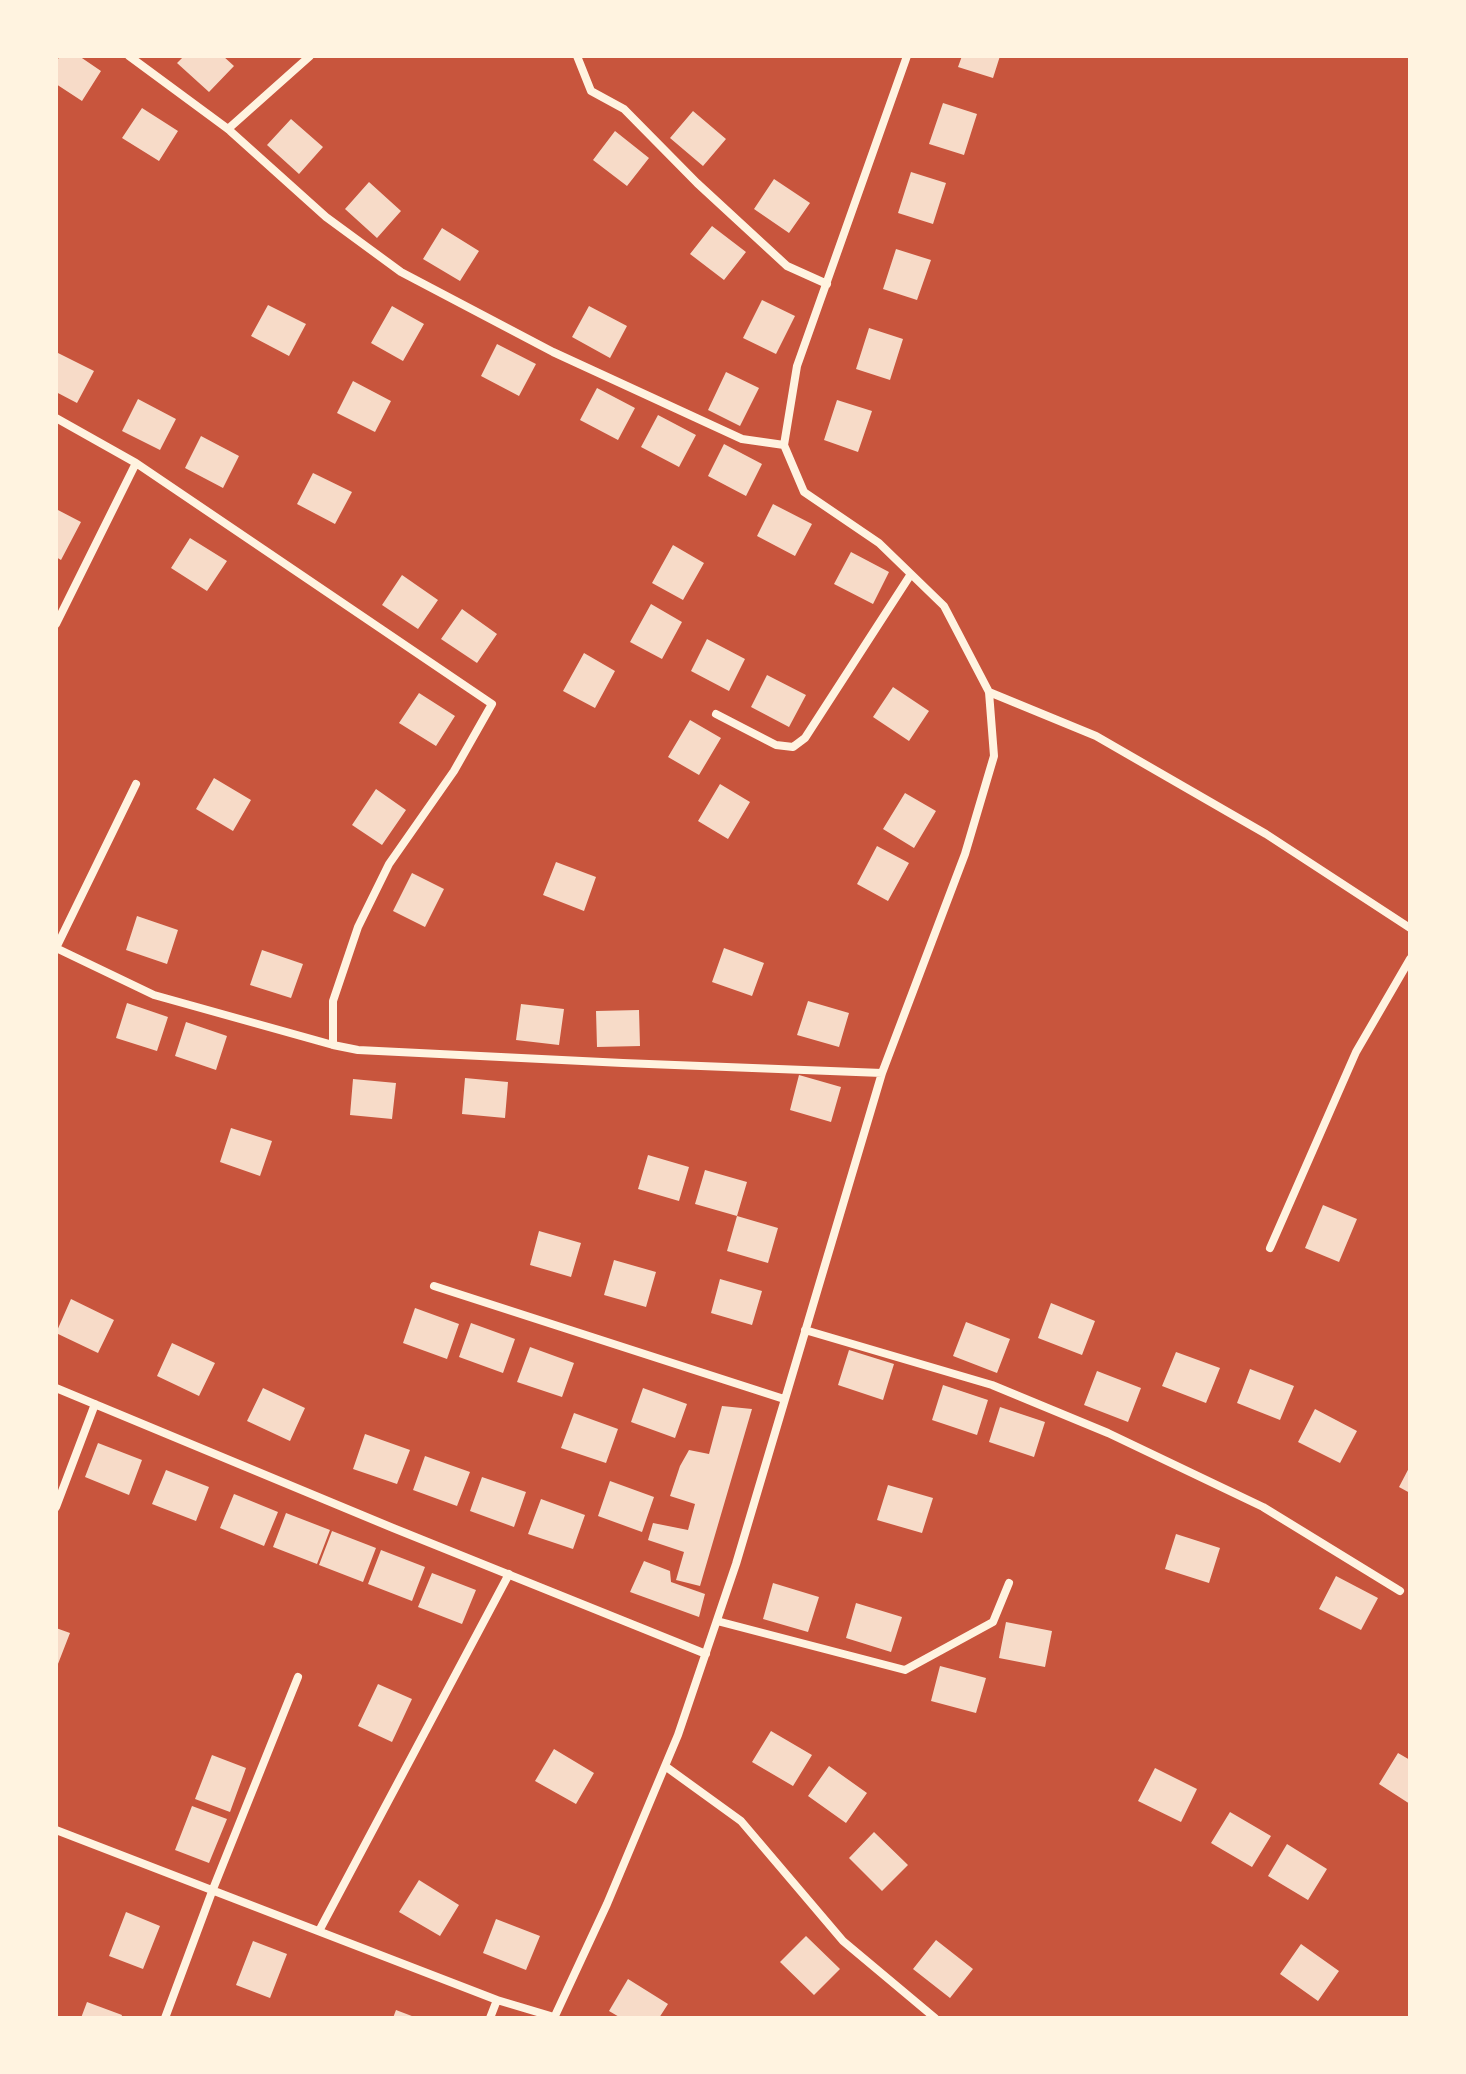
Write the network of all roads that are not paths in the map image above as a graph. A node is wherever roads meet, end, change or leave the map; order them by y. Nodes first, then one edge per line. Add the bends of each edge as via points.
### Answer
1 (129, 56) edge
2 (310, 56) edge
3 (577, 56) edge
4 (907, 56) edge
5 (228, 129) junction
6 (827, 284) junction
7 (56, 418) edge
8 (784, 445) junction
9 (136, 463) junction
10 (911, 574) junction
11 (56, 624) edge
12 (989, 692) junction
13 (716, 714) dead end
14 (136, 784) dead end
15 (1410, 928) edge
16 (56, 948) edge
17 (1410, 959) edge
18 (333, 1045) junction
19 (882, 1073) junction
20 (1270, 1248) dead end
21 (434, 1286) dead end
22 (805, 1330) junction
23 (56, 1388) edge
24 (784, 1399) junction
25 (95, 1404) junction
26 (56, 1507) edge
27 (509, 1574) junction
28 (1009, 1583) dead end
29 (1400, 1591) dead end
30 (717, 1621) junction
31 (706, 1654) junction
32 (298, 1677) dead end
33 (665, 1766) junction
34 (56, 1830) edge
35 (213, 1889) junction
36 (319, 1931) junction
37 (497, 2000) junction
38 (165, 2018) edge
39 (490, 2018) edge
40 (554, 2018) edge
41 (935, 2018) edge

1 - 5 street
2 - 5 street
3 - 6 street via 591,91 624,109 787,266
4 - 6 street
5 - 8 street via 326,217 401,272 553,352 742,439
6 - 8 street via 797,366
7 - 9 street
8 - 10 street via 804,492 879,543
9 - 11 street
9 - 18 street via 492,704 454,771 389,864 358,927 333,1001
10 - 12 street via 944,606
10 - 13 street via 805,738 793,747 776,745
12 - 15 street via 1096,736 1266,834
12 - 19 street via 994,756 965,854
14 - 16 street
16 - 18 street via 154,995
17 - 20 street via 1356,1052
18 - 19 street
19 - 22 street
21 - 24 street
22 - 24 street
22 - 29 street via 992,1385 1108,1433 1263,1507
23 - 25 street
24 - 30 street
25 - 26 street
25 - 27 street
27 - 31 street
27 - 36 street
28 - 30 street via 993,1622 905,1670
30 - 31 street
31 - 33 street
32 - 35 street
33 - 40 street
33 - 41 street via 741,1821 843,1941
34 - 35 street
35 - 36 street
35 - 38 street
36 - 37 street
37 - 39 street
37 - 40 street

